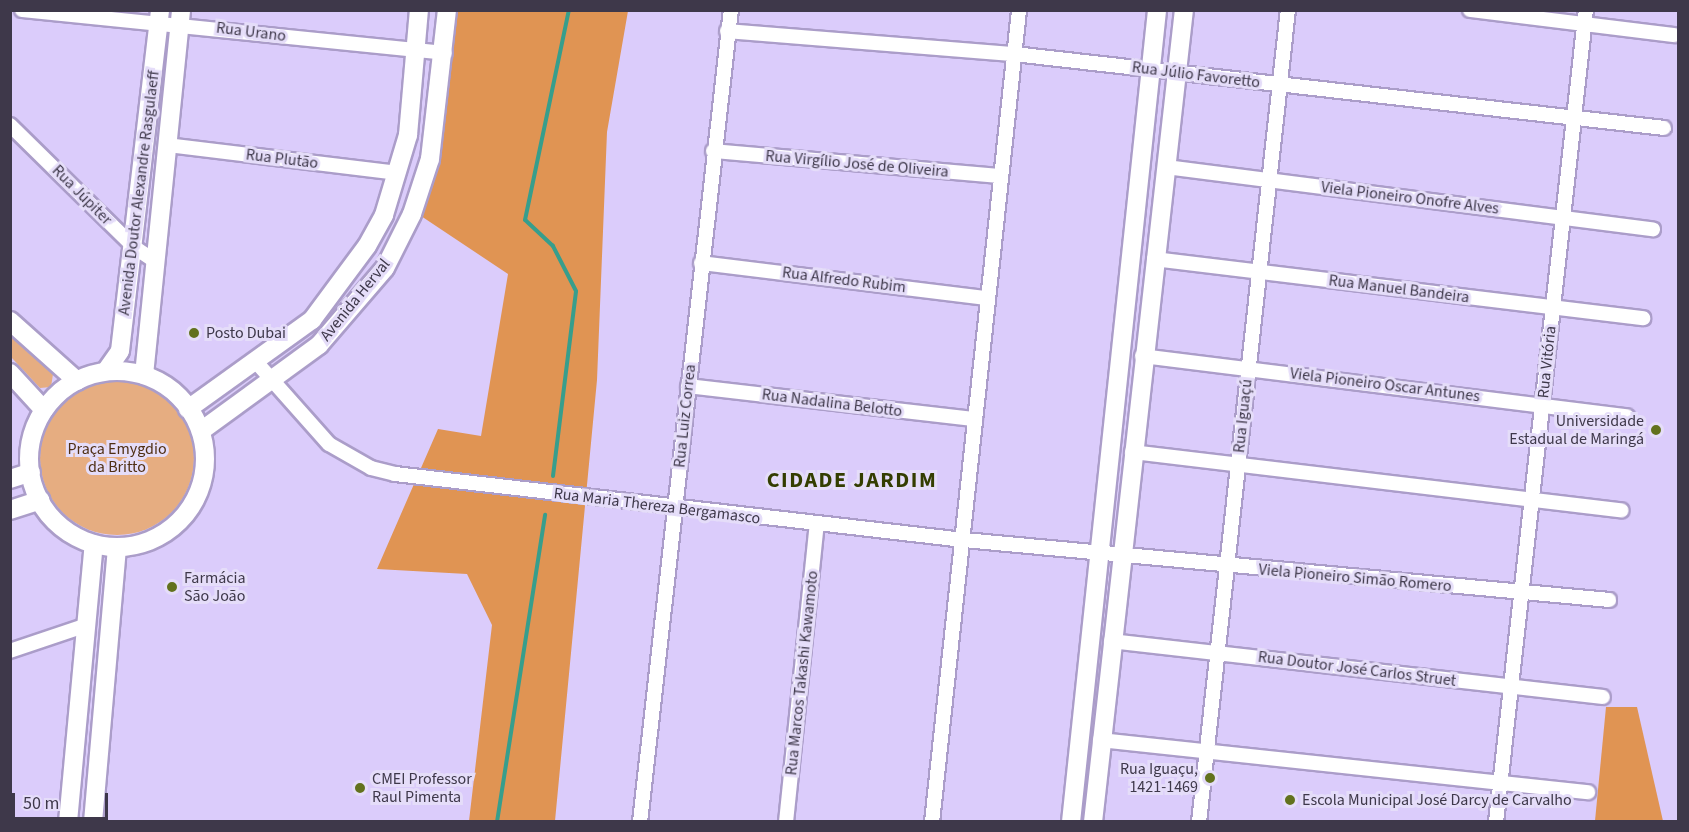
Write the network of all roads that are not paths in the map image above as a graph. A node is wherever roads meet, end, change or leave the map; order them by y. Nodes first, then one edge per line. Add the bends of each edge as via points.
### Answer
1 (22, 10) edge
2 (419, 10) edge
3 (447, 10) edge
4 (731, 10) edge
5 (1019, 10) edge
6 (1157, 10) edge
7 (1184, 10) edge
8 (1288, 10) edge
9 (1470, 10) edge
10 (159, 16) edge
11 (181, 17) edge
12 (1586, 17) edge
13 (727, 31) junction
14 (1674, 35) dead end
15 (417, 51) junction
16 (445, 53) junction
17 (1014, 54) junction
18 (1150, 69) junction
19 (1177, 73) junction
20 (1280, 84) junction
21 (1574, 118) junction
22 (10, 125) edge
23 (1664, 128) dead end
24 (167, 145) junction
25 (713, 151) junction
26 (1166, 167) junction
27 (397, 173) junction
28 (1001, 176) junction
29 (1269, 180) junction
30 (1563, 217) junction
31 (1653, 229) dead end
32 (134, 247) junction
33 (1154, 260) junction
34 (156, 262) junction
35 (701, 263) junction
36 (1259, 272) junction
37 (987, 298) junction
38 (1553, 308) junction
39 (1643, 318) dead end
40 (10, 321) edge
41 (1142, 356) junction
42 (257, 363) junction
43 (1249, 368) junction
44 (106, 371) junction
45 (10, 373) edge
46 (144, 375) junction
47 (77, 381) junction
48 (272, 382) junction
49 (688, 386) junction
50 (1542, 405) junction
51 (188, 409) junction
52 (44, 410) junction
53 (1627, 416) dead end
54 (975, 419) junction
55 (201, 431) junction
56 (1132, 452) junction
57 (1238, 463) junction
58 (31, 472) junction
59 (10, 479) edge
60 (1532, 497) junction
61 (40, 500) junction
62 (675, 508) junction
63 (10, 510) edge
64 (1622, 510) dead end
65 (818, 524) junction
66 (964, 540) junction
67 (94, 544) junction
68 (117, 547) junction
69 (1101, 552) junction
70 (1121, 553) junction
71 (1227, 566) junction
72 (1521, 593) junction
73 (1609, 600) dead end
74 (87, 625) junction
75 (1111, 641) junction
76 (10, 651) edge
77 (1217, 652) junction
78 (1511, 687) junction
79 (1603, 697) dead end
80 (1100, 740) junction
81 (1206, 751) junction
82 (1500, 785) junction
83 (1588, 792) dead end
84 (68, 822) edge
85 (93, 822) edge
86 (640, 822) edge
87 (786, 822) edge
88 (932, 822) edge
89 (1071, 822) edge
90 (1093, 822) edge
91 (1199, 822) edge
92 (1496, 822) edge

1 - 10 street, Rua Urano
2 - 15 main road, Avenida Herval
3 - 16 main road, Avenida Herval
4 - 13 street, Rua Luiz Correa
5 - 17 street
6 - 18 main road
7 - 19 main road
8 - 20 street, Rua Iguaçú
9 - 12 street
10 - 11 street, Rua Urano
10 - 32 main road, Avenida Doutor Alexandre Rasgulaeff
11 - 15 street, Rua Urano
11 - 24 main road, Avenida Doutor Alexandre Rasgulaeff
12 - 14 street
12 - 21 street, Rua Vitória
13 - 17 street, Rua Júlio Favoretto
13 - 25 street, Rua Luiz Correa
15 - 16 street, Rua Urano
15 - 27 main road, Avenida Herval via 408,135
16 - 48 main road, Avenida Herval via 430,159 412,214 385,268 319,345
17 - 18 street, Rua Júlio Favoretto
17 - 28 street
18 - 19 street, Rua Júlio Favoretto
18 - 69 main road
19 - 20 street, Rua Júlio Favoretto
19 - 26 main road
20 - 21 street, Rua Júlio Favoretto
20 - 29 street, Rua Iguaçú
21 - 23 street, Rua Júlio Favoretto
21 - 30 street, Rua Vitória
22 - 32 street, Rua Júpiter
24 - 27 street, Rua Plutão
24 - 34 main road, Avenida Doutor Alexandre Rasgulaeff
25 - 28 street, Rua Virgílio José de Oliveira
25 - 35 street, Rua Luiz Correa
26 - 29 street, Viela Pioneiro Onofre Alves
26 - 33 main road
27 - 42 main road, Avenida Herval via 384,215 342,285 312,320
28 - 37 street
29 - 30 street, Viela Pioneiro Onofre Alves
29 - 36 street, Rua Iguaçú
30 - 31 street, Viela Pioneiro Onofre Alves
30 - 38 street, Rua Vitória
32 - 34 street, Rua Júpiter
32 - 44 main road, Avenida Doutor Alexandre Rasgulaeff via 120,351
33 - 36 street, Rua Manuel Bandeira
33 - 41 main road
34 - 46 main road, Avenida Doutor Alexandre Rasgulaeff
35 - 37 street, Rua Alfredo Rubim
35 - 49 street, Rua Luiz Correa
36 - 38 street, Rua Manuel Bandeira
36 - 43 street, Rua Iguaçú
37 - 54 street
38 - 39 street, Rua Manuel Bandeira
38 - 50 street, Rua Vitória
40 - 47 main road via 54,366
41 - 43 street, Viela Pioneiro Oscar Antunes
41 - 56 main road
42 - 48 street, Rua Maria Thereza Bergamasco
42 - 51 main road, Avenida Herval
43 - 50 street, Viela Pioneiro Oscar Antunes
43 - 57 street, Rua Iguaçú
44 - 46 main road
44 - 47 main road
45 - 52 main road
46 - 51 main road via 166,386
47 - 52 main road
48 - 55 main road, Avenida Herval
48 - 62 street, Rua Maria Thereza Bergamasco via 329,444 371,468
49 - 54 street, Rua Nadalina Belotto
49 - 62 street, Rua Luiz Correa
50 - 53 street, Viela Pioneiro Oscar Antunes
50 - 60 street, Rua Vitória
51 - 55 main road
52 - 58 main road via 32,440
54 - 66 street
55 - 68 main road via 204,470 186,513 148,541
56 - 57 street
56 - 70 main road
57 - 60 street
57 - 71 street, Rua Iguaçú
58 - 59 main road
58 - 61 main road
60 - 64 street
60 - 72 street, Rua Vitória
61 - 63 main road
61 - 67 main road via 69,532
62 - 65 street, Rua Maria Thereza Bergamasco
62 - 86 street, Rua Luiz Correa
65 - 66 street, Rua Maria Thereza Bergamasco
65 - 87 street, Rua Marcos Takashi Kawamoto
66 - 69 street, Rua Maria Thereza Bergamasco
66 - 88 street
67 - 68 main road
67 - 74 main road
68 - 85 main road
69 - 70 street, Viela Pioneiro Simão Romero
69 - 89 main road
70 - 71 street, Viela Pioneiro Simão Romero
70 - 75 main road
71 - 72 street, Viela Pioneiro Simão Romero
71 - 77 street, Rua Iguaçú
72 - 73 street, Viela Pioneiro Simão Romero
72 - 78 street, Rua Vitória
74 - 76 street
74 - 84 main road
75 - 77 street, Rua Doutor José Carlos Struet
75 - 80 main road
77 - 78 street, Rua Doutor José Carlos Struet
77 - 81 street, Rua Iguaçú
78 - 79 street, Rua Doutor José Carlos Struet
78 - 82 street, Rua Vitória
80 - 81 street
80 - 90 main road
81 - 82 street
81 - 91 street, Rua Iguaçú
82 - 83 street
82 - 92 street, Rua Vitória

